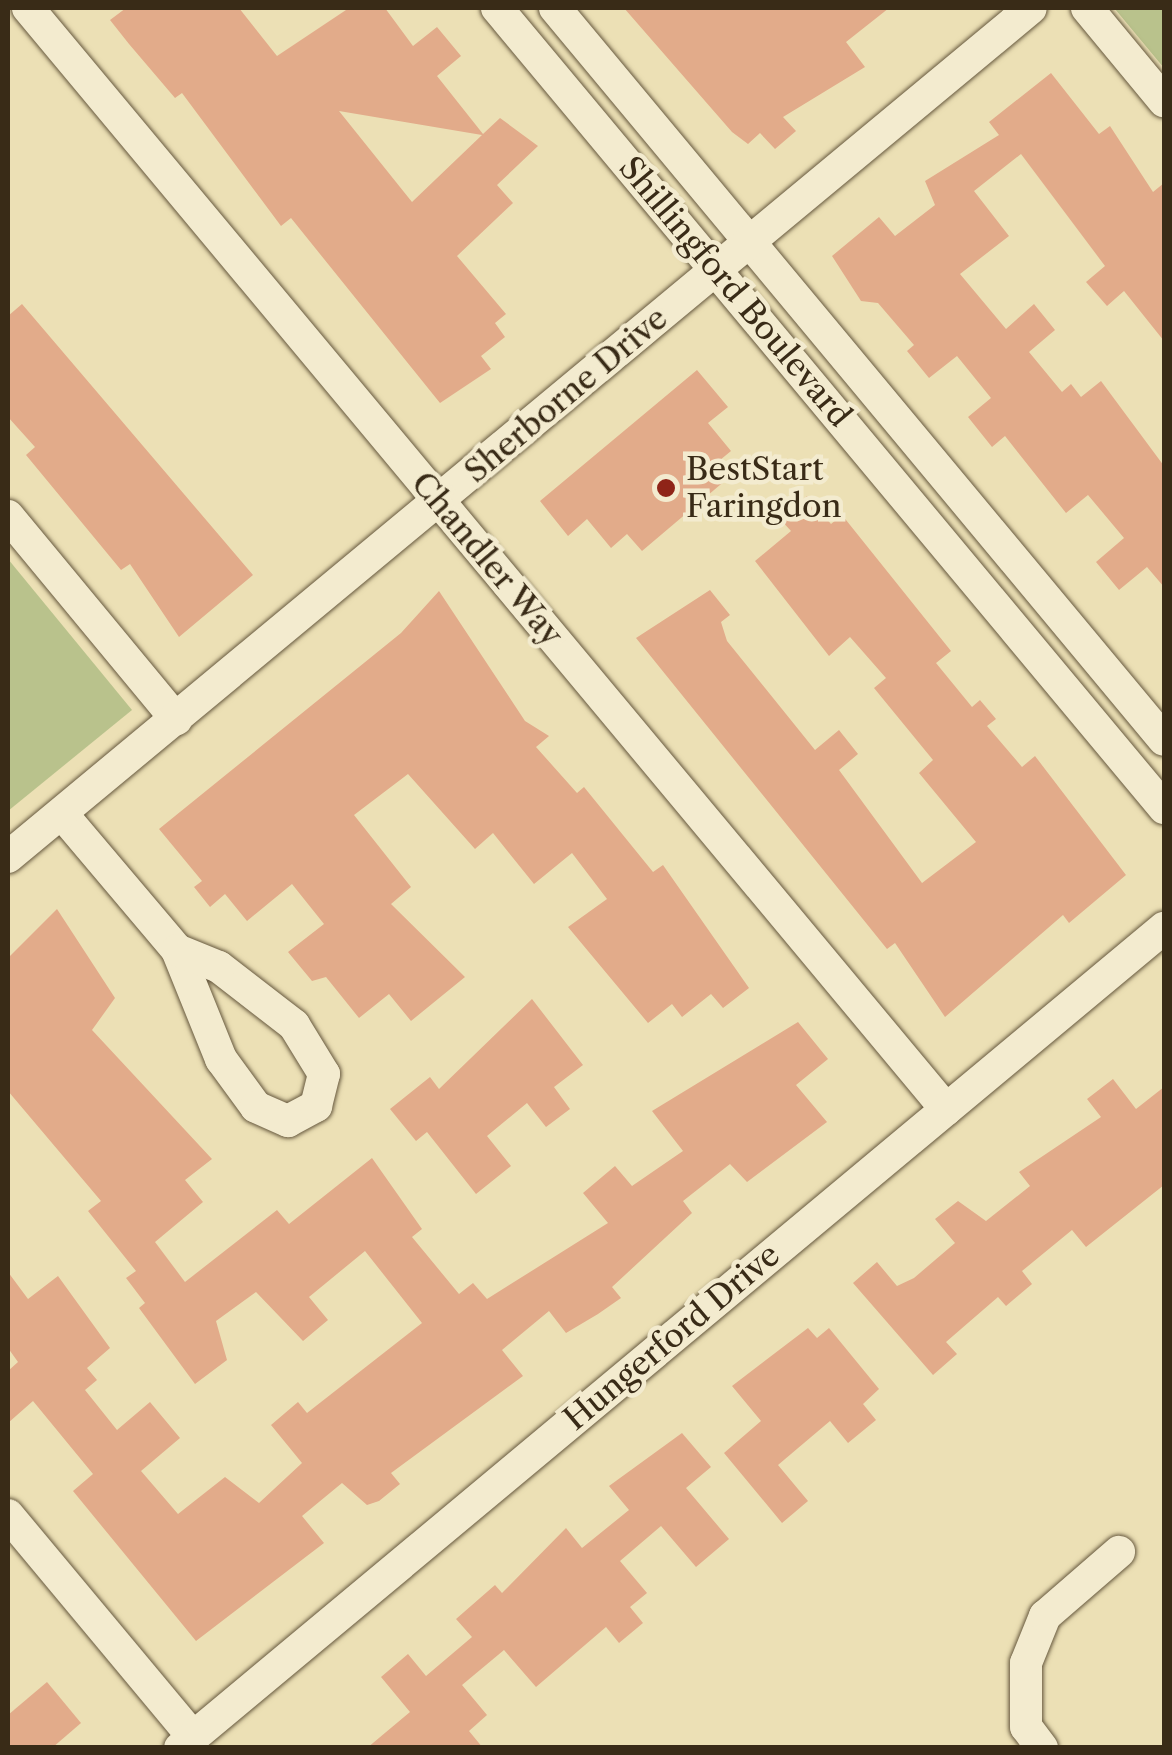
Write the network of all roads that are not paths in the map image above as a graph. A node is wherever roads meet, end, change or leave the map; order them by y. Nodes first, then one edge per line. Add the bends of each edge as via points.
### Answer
1 (28, 8) edge
2 (498, 8) edge
3 (555, 8) edge
4 (1031, 8) edge
5 (1087, 8) edge
6 (1164, 101) edge
7 (750, 242) junction
8 (716, 270) junction
9 (439, 502) junction
10 (8, 516) edge
11 (176, 719) junction
12 (1164, 740) edge
13 (1164, 808) edge
14 (63, 815) junction
15 (8, 857) edge
16 (1164, 928) edge
17 (177, 950) junction
18 (946, 1109) junction
19 (8, 1515) edge
20 (1119, 1552) dead end
21 (187, 1742) edge
22 (1042, 1748) edge

1 - 9 street, Chandler Way
2 - 8 street, Shillingford Boulevard
3 - 7 street, Shillingford Boulevard
4 - 7 street, Sherborne Drive
5 - 6 street
7 - 8 street, Sherborne Drive
7 - 12 street, Shillingford Boulevard
8 - 9 street, Sherborne Drive
8 - 13 street, Shillingford Boulevard
9 - 11 street, Sherborne Drive
9 - 18 street, Chandler Way
10 - 11 street
11 - 14 street, Sherborne Drive
14 - 15 street, Sherborne Drive
14 - 17 street
16 - 18 street, Hungerford Drive
17 - 17 street via 220,968 294,1025 324,1074 316,1106 288,1121 256,1107 220,1059
18 - 21 street, Hungerford Drive
19 - 21 street
20 - 22 street via 1045,1616 1026,1664 1026,1727

